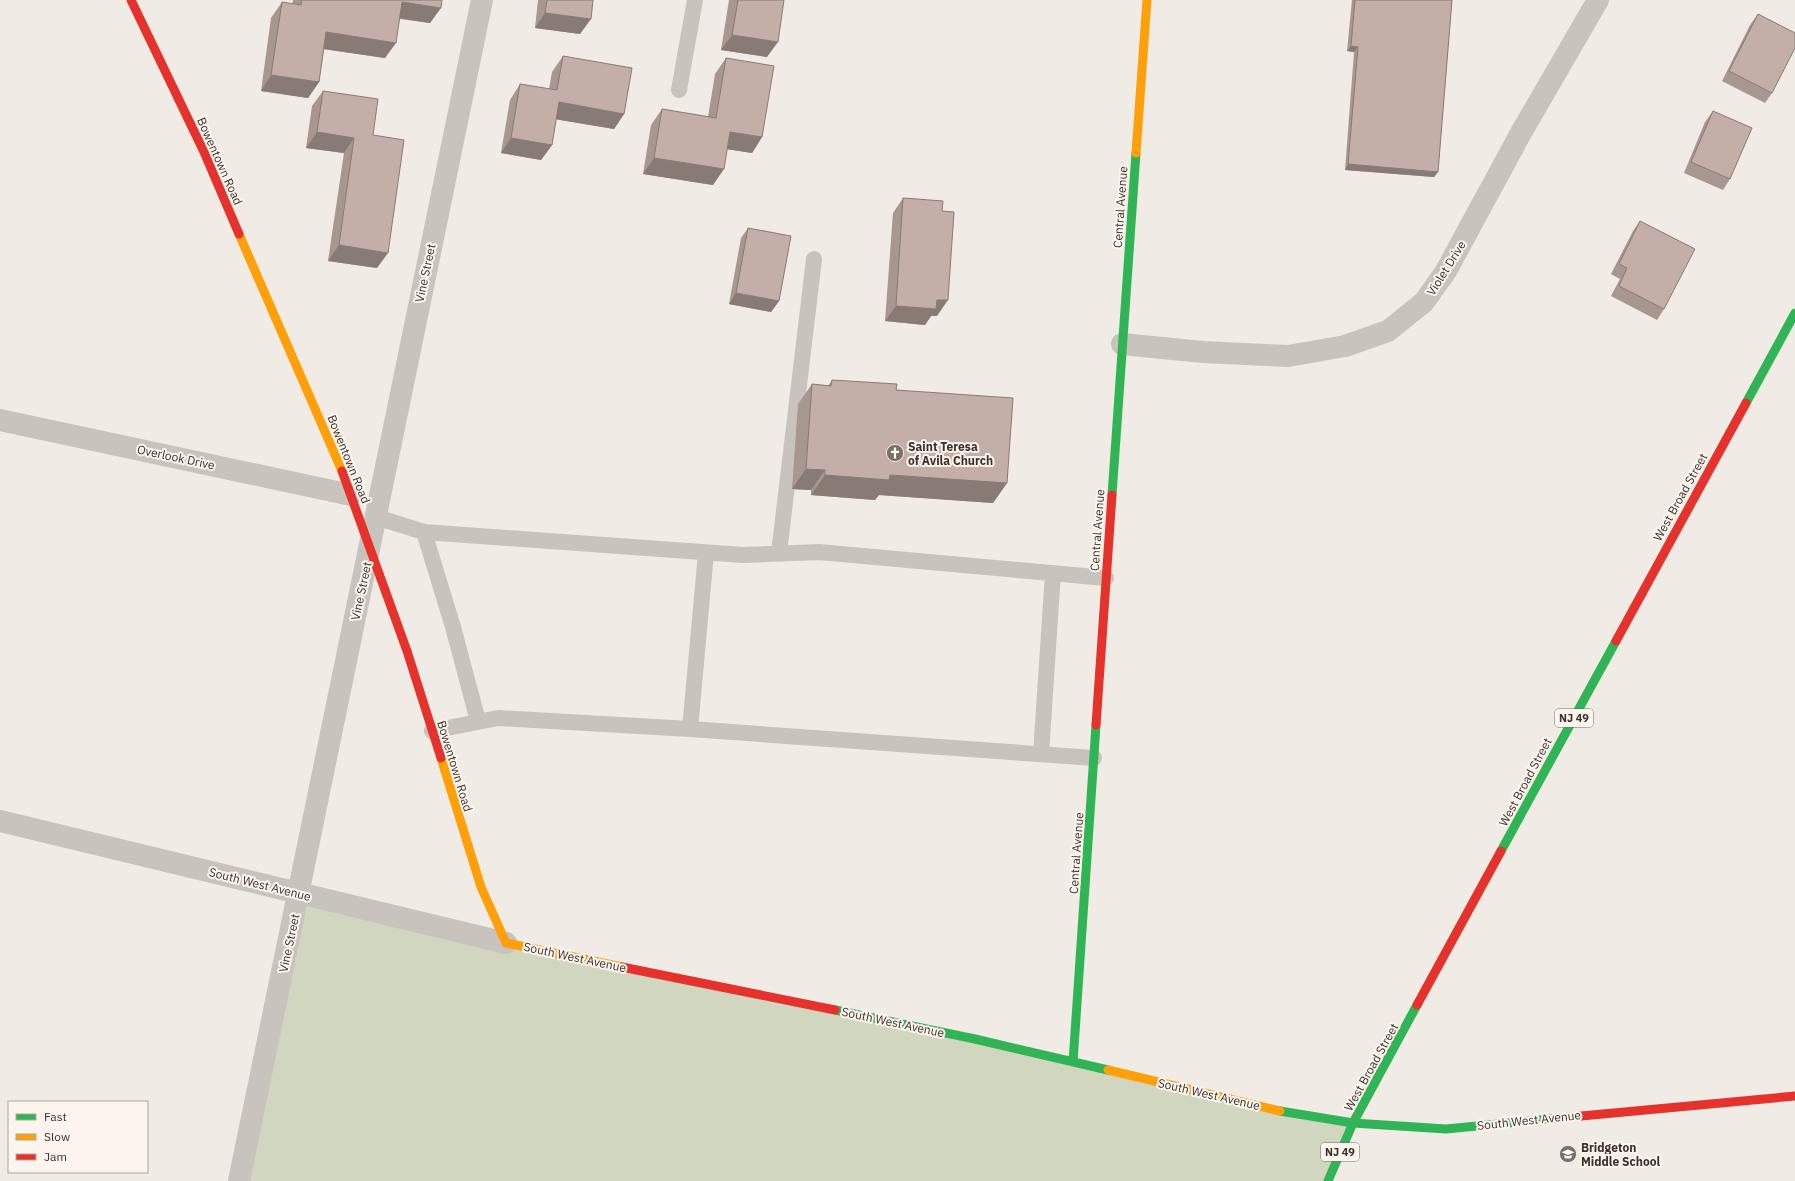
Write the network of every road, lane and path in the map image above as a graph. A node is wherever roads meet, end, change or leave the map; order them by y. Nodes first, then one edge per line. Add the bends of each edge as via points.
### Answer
1 (131, 0) edge
2 (482, 0) edge
3 (695, 0) edge
4 (1147, 0) edge
5 (1598, 0) edge
6 (679, 90) dead end
7 (814, 259) dead end
8 (1795, 313) edge
9 (1122, 344) junction
10 (0, 420) edge
11 (351, 495) junction
12 (376, 517) junction
13 (424, 532) junction
14 (370, 546) junction
15 (706, 553) junction
16 (780, 553) junction
17 (1053, 573) junction
18 (1106, 578) junction
19 (478, 721) junction
20 (690, 729) junction
21 (432, 731) junction
22 (1041, 754) junction
23 (1094, 758) junction
24 (0, 821) edge
25 (299, 893) junction
26 (506, 943) junction
27 (1073, 1062) junction
28 (1795, 1096) edge
29 (1353, 1123) junction
30 (239, 1181) edge
31 (1328, 1181) edge

1 - 11 main road, Bowentown Road via 204,152
2 - 12 street, Vine Street
3 - 6 lane
4 - 9 main road, Central Avenue
5 - 9 street, Violet Drive via 1522,131 1446,271 1424,302 1388,331 1345,346 1288,356 1203,352
7 - 16 lane
8 - 29 main road, West Broad Street / NJ 49
9 - 18 main road, Central Avenue
10 - 11 street, Overlook Drive
11 - 14 main road, Bowentown Road
12 - 13 lane
12 - 14 street, Vine Street
13 - 15 lane
13 - 19 lane
14 - 21 main road, Bowentown Road
14 - 25 street, Vine Street
15 - 16 lane
15 - 20 lane
16 - 17 lane via 819,552
17 - 18 lane
17 - 22 lane
18 - 23 main road, Central Avenue
19 - 20 lane via 498,718
19 - 21 lane
20 - 22 lane
21 - 26 main road, Bowentown Road via 480,887
22 - 23 lane
23 - 27 main road, Central Avenue
24 - 25 street, South West Avenue
25 - 26 street, South West Avenue
25 - 30 street, Vine Street
26 - 27 main road, South West Avenue via 960,1036
27 - 29 main road, South West Avenue via 1271,1109
28 - 29 main road, South West Avenue via 1446,1129
29 - 31 main road, West Broad Street / NJ 49

